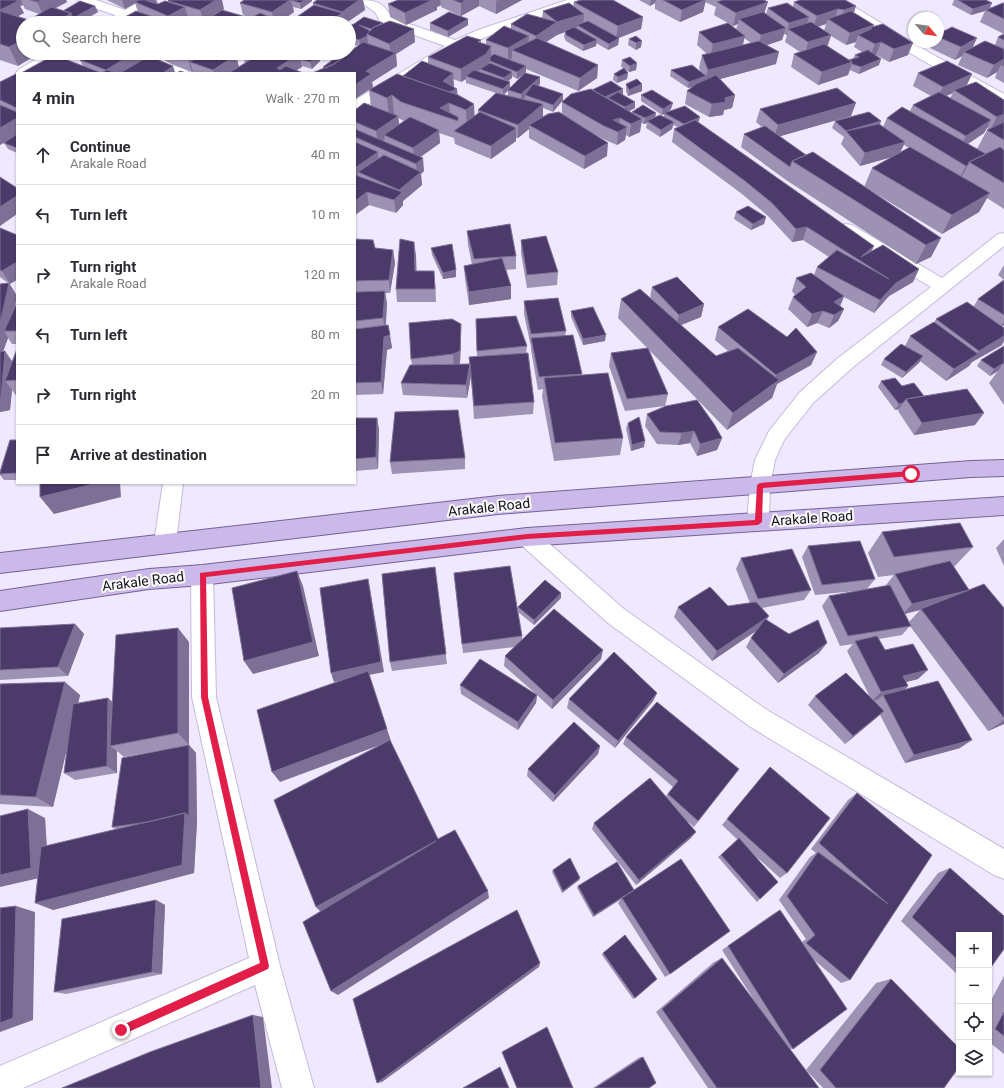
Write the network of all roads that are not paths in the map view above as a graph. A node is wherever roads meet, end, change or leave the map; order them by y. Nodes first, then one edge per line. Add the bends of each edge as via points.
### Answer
1 (84, 0) edge
2 (151, 0) edge
3 (364, 0) edge
4 (579, 0) edge
5 (834, 0) edge
6 (125, 14) junction
7 (122, 16) edge
8 (456, 45) junction
9 (44, 60) edge
10 (154, 60) edge
11 (25, 72) edge
12 (180, 72) edge
13 (1004, 100) edge
14 (356, 105) edge
15 (834, 222) edge
16 (1004, 238) edge
17 (943, 286) junction
18 (1004, 468) edge
19 (173, 484) edge
20 (760, 485) junction
21 (1004, 506) edge
22 (758, 522) junction
23 (527, 536) junction
24 (165, 543) junction
25 (0, 563) edge
26 (202, 575) junction
27 (0, 601) edge
28 (1004, 865) edge
29 (265, 966) junction
30 (0, 1082) edge
31 (298, 1088) edge

1 - 6 street
2 - 6 street
3 - 8 street via 380,10 384,18 393,23
4 - 8 street
5 - 13 street via 925,56
6 - 7 street
8 - 14 street
9 - 11 street
10 - 12 street
15 - 17 street
16 - 17 street
17 - 20 street via 845,363 808,397 776,436 765,460
18 - 20 main road, Arakale Road
19 - 24 street
20 - 22 street
20 - 24 main road, Arakale Road via 498,505
21 - 22 main road, Arakale Road
22 - 23 main road, Arakale Road
23 - 26 main road, Arakale Road
23 - 28 street via 616,616 758,718
24 - 25 main road, Arakale Road
26 - 27 main road, Arakale Road via 149,579
26 - 29 street via 204,697
29 - 30 street
29 - 31 street

